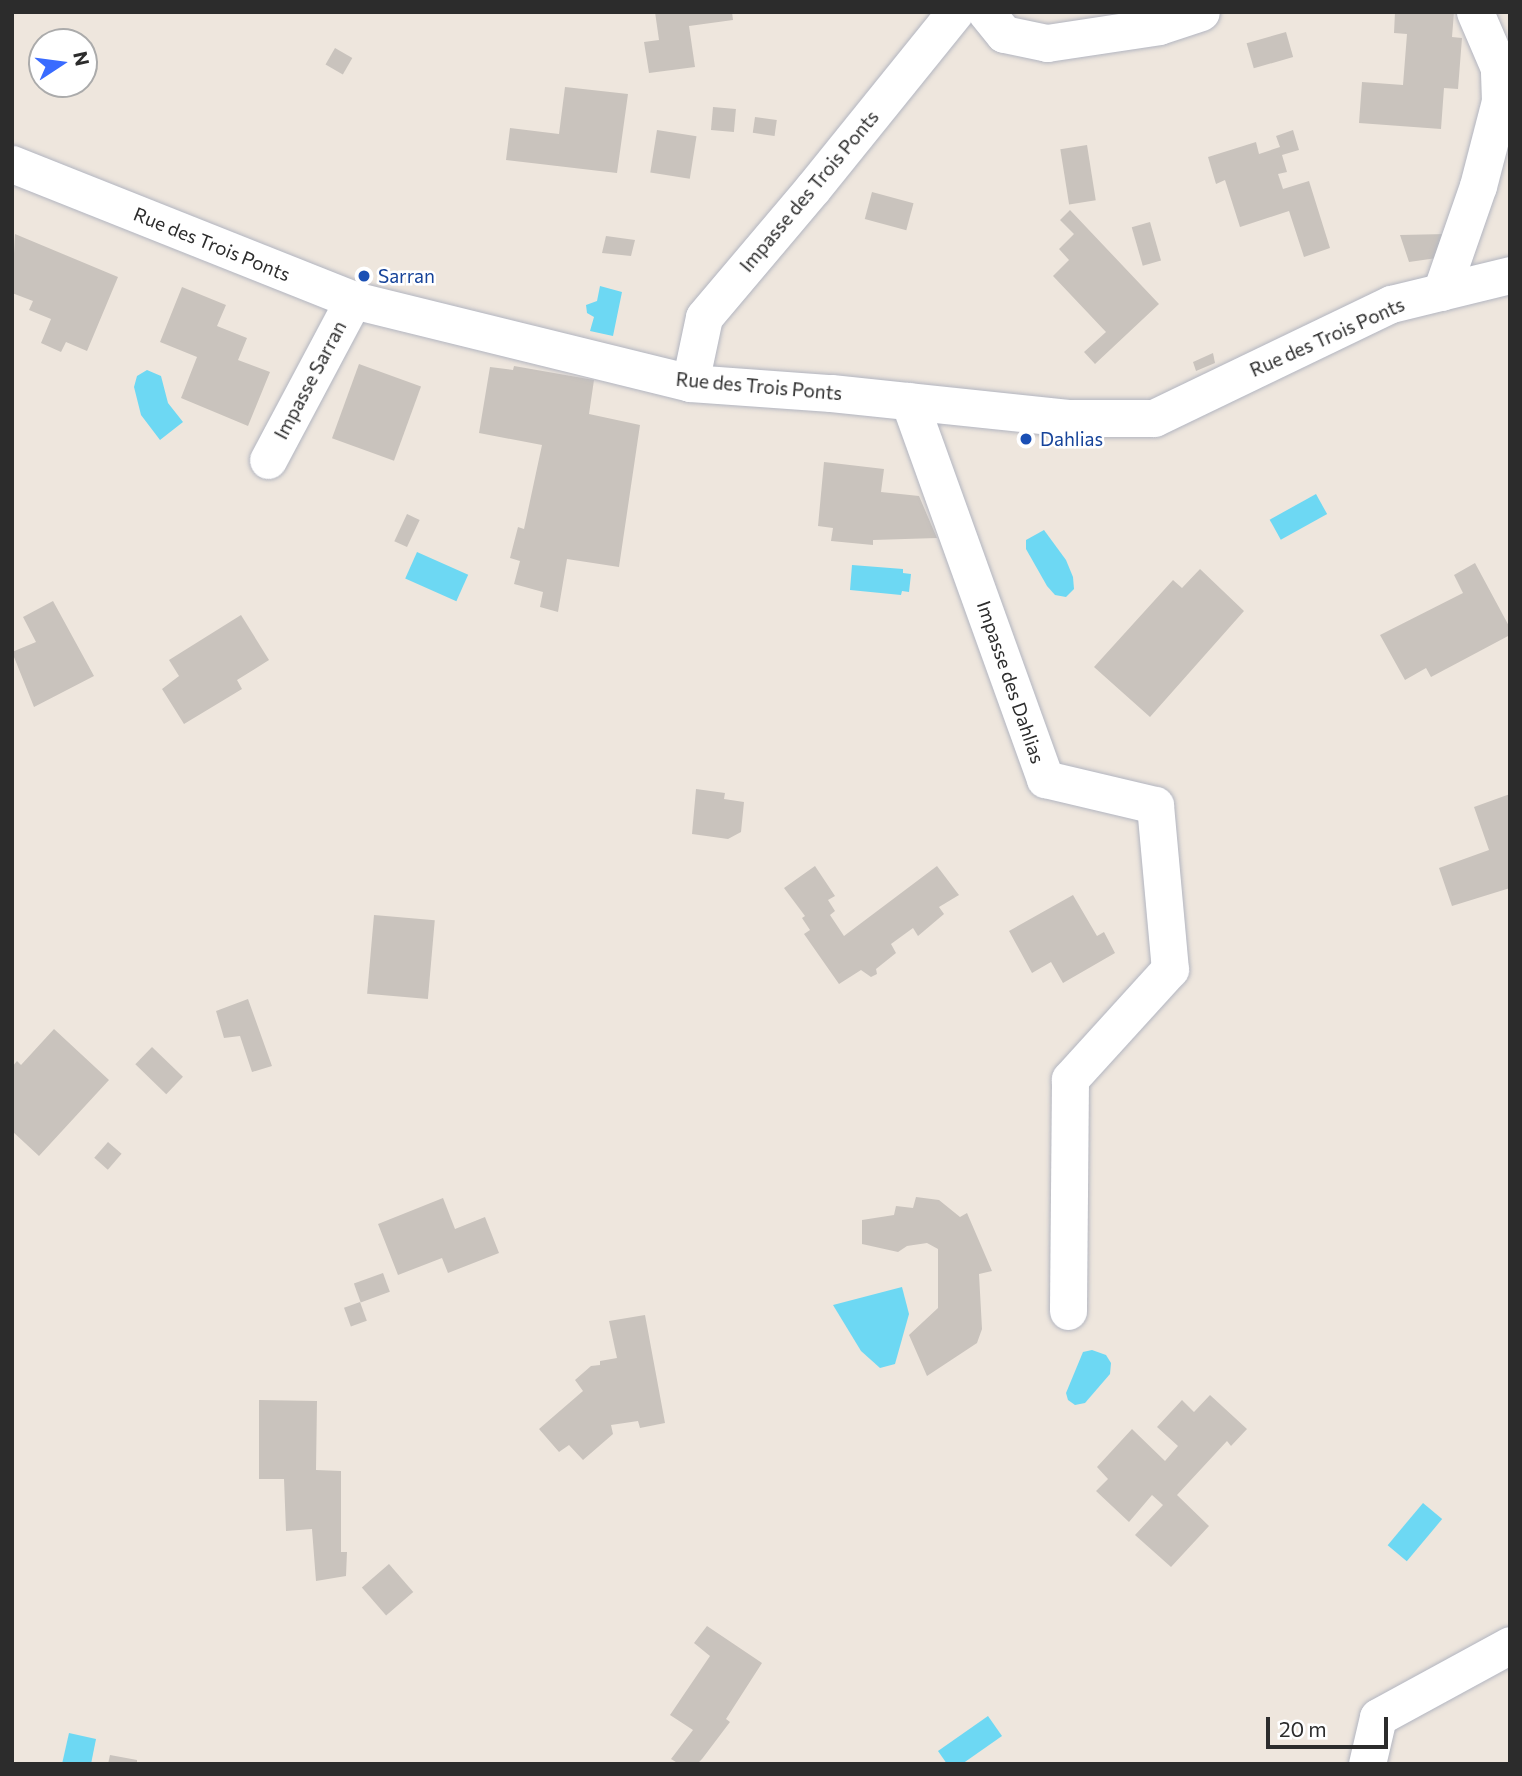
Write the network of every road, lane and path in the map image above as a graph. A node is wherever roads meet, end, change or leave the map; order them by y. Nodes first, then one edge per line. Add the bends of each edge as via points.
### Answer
1 (955, 12) edge
2 (986, 12) edge
3 (1201, 12) edge
4 (1475, 12) edge
5 (12, 164) edge
6 (1510, 275) edge
7 (1441, 292) junction
8 (353, 300) junction
9 (690, 383) junction
10 (909, 401) junction
11 (268, 460) dead end
12 (1068, 1311) dead end
13 (1510, 1645) edge
14 (1367, 1764) edge

1 - 9 street, Impasse des Trois Ponts via 704,317
2 - 3 street via 1004,34 1047,43 1159,26
4 - 7 street via 1499,68 1500,101 1478,186
5 - 8 street, Rue des Trois Ponts
6 - 7 street, Rue des Trois Ponts
7 - 10 street, Rue des Trois Ponts via 1391,304 1154,418 1068,418
8 - 9 street, Rue des Trois Ponts
8 - 11 street, Impasse Sarran
9 - 10 street, Rue des Trois Ponts
10 - 12 street, Impasse des Dahlias via 1045,779 1155,805 1170,969 1070,1079
13 - 14 street via 1378,1717

